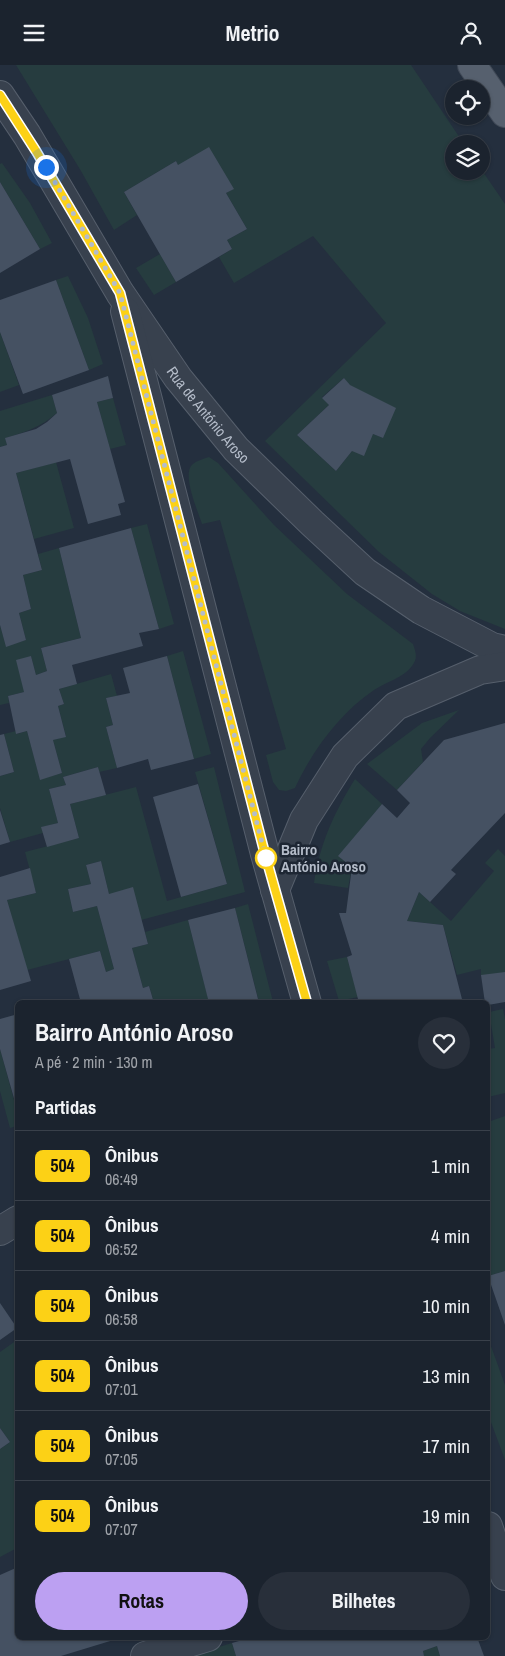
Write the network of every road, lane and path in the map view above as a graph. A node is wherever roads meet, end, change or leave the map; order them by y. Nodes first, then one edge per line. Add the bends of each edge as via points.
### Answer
1 (472, 65) edge
2 (0, 95) edge
3 (505, 113) edge
4 (120, 293) junction
5 (505, 650) edge
6 (505, 666) edge
7 (275, 889) junction
8 (306, 1000) edge
9 (494, 1543) edge
10 (505, 1576) edge
11 (198, 1640) edge
12 (145, 1656) edge

1 - 3 main road
2 - 4 street, Rua de António Aroso
4 - 5 street, Rua de António Aroso via 178,378 236,449 312,523 365,572 421,611 492,647
4 - 7 street
6 - 7 street via 480,670 396,706 346,756 304,821
7 - 8 street
9 - 10 street
11 - 12 street

